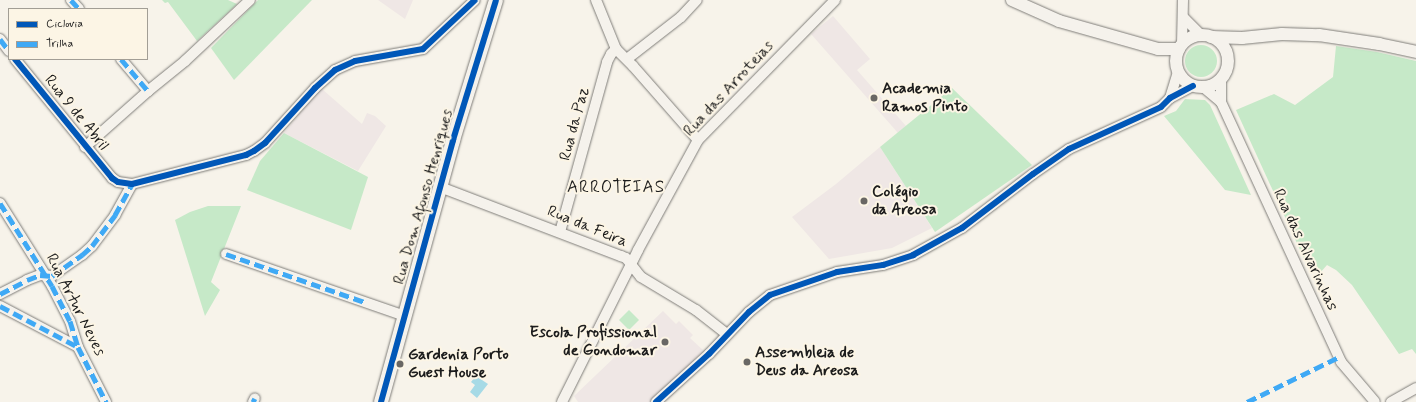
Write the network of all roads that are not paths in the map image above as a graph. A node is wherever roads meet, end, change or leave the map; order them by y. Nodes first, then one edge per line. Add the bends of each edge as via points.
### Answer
1 (71, 0) edge
2 (250, 0) edge
3 (475, 0) edge
4 (496, 0) edge
5 (596, 0) edge
6 (697, 0) edge
7 (835, 0) edge
8 (1012, 0) edge
9 (1183, 0) edge
10 (78, 8) edge
11 (1184, 18) junction
12 (1206, 36) junction
13 (1242, 38) junction
14 (0, 39) edge
15 (1180, 46) junction
16 (616, 49) junction
17 (1158, 49) junction
18 (8, 50) edge
19 (1416, 52) edge
20 (1228, 56) junction
21 (627, 59) junction
22 (16, 60) edge
23 (122, 60) edge
24 (1177, 67) junction
25 (1221, 79) junction
26 (1198, 86) junction
27 (148, 91) junction
28 (1170, 98) junction
29 (1221, 102) junction
30 (698, 140) junction
31 (85, 146) junction
32 (132, 184) junction
33 (440, 187) junction
34 (0, 203) edge
35 (560, 232) junction
36 (226, 254) dead end
37 (631, 264) junction
38 (45, 276) junction
39 (0, 294) edge
40 (0, 306) edge
41 (405, 316) junction
42 (727, 334) junction
43 (78, 347) junction
44 (1416, 388) edge
45 (106, 402) edge
46 (381, 402) edge
47 (562, 402) edge
48 (656, 402) edge
49 (1375, 402) edge
50 (1391, 402) edge

1 - 10 street
2 - 27 street via 185,62
3 - 32 street via 423,49 355,62 335,70 254,151
4 - 33 main road, Rua Dom Afonso Henriques
5 - 16 street
6 - 21 street via 681,17
7 - 30 street, Rua das Arroteias
8 - 17 street via 1059,21
9 - 11 street
11 - 12 street
11 - 15 street
12 - 13 street
12 - 15 street via 1188,39
12 - 20 street via 1222,44
13 - 19 street via 1282,34 1319,35
13 - 20 street
14 - 18 street
15 - 17 street
15 - 24 street
16 - 21 street
16 - 35 street, Rua da Paz via 607,62
17 - 24 street
20 - 25 street via 1227,68
21 - 30 street
22 - 31 street, Rua 9 de Abril
23 - 27 street
24 - 26 street via 1187,83
24 - 28 street
25 - 26 street via 1216,83
25 - 29 street, Rua das Alvarinhas
26 - 28 street
26 - 29 street, Rua das Alvarinhas
27 - 31 street
28 - 42 street via 1161,108 1069,149 962,228 913,255 883,266 837,272 775,292 749,312
29 - 49 street, Rua das Alvarinhas via 1341,362
30 - 37 street, Rua das Arroteias
31 - 32 street, Rua 9 de Abril via 112,178 118,182
32 - 38 street via 115,215 92,246 52,276
33 - 35 street, Rua da Feira
33 - 41 main road, Rua Dom Afonso Henriques
34 - 38 street, Rua Artur Neves
35 - 37 street, Rua da Feira via 621,256
36 - 41 street
37 - 42 street, Rua da Feira via 641,277 696,310
37 - 47 street, Rua das Arroteias
38 - 39 street via 27,280
38 - 43 street, Rua Artur Neves via 70,321
40 - 43 street
41 - 46 main road, Rua Dom Afonso Henriques
42 - 48 street
43 - 45 street, Rua Artur Neves
44 - 50 street

